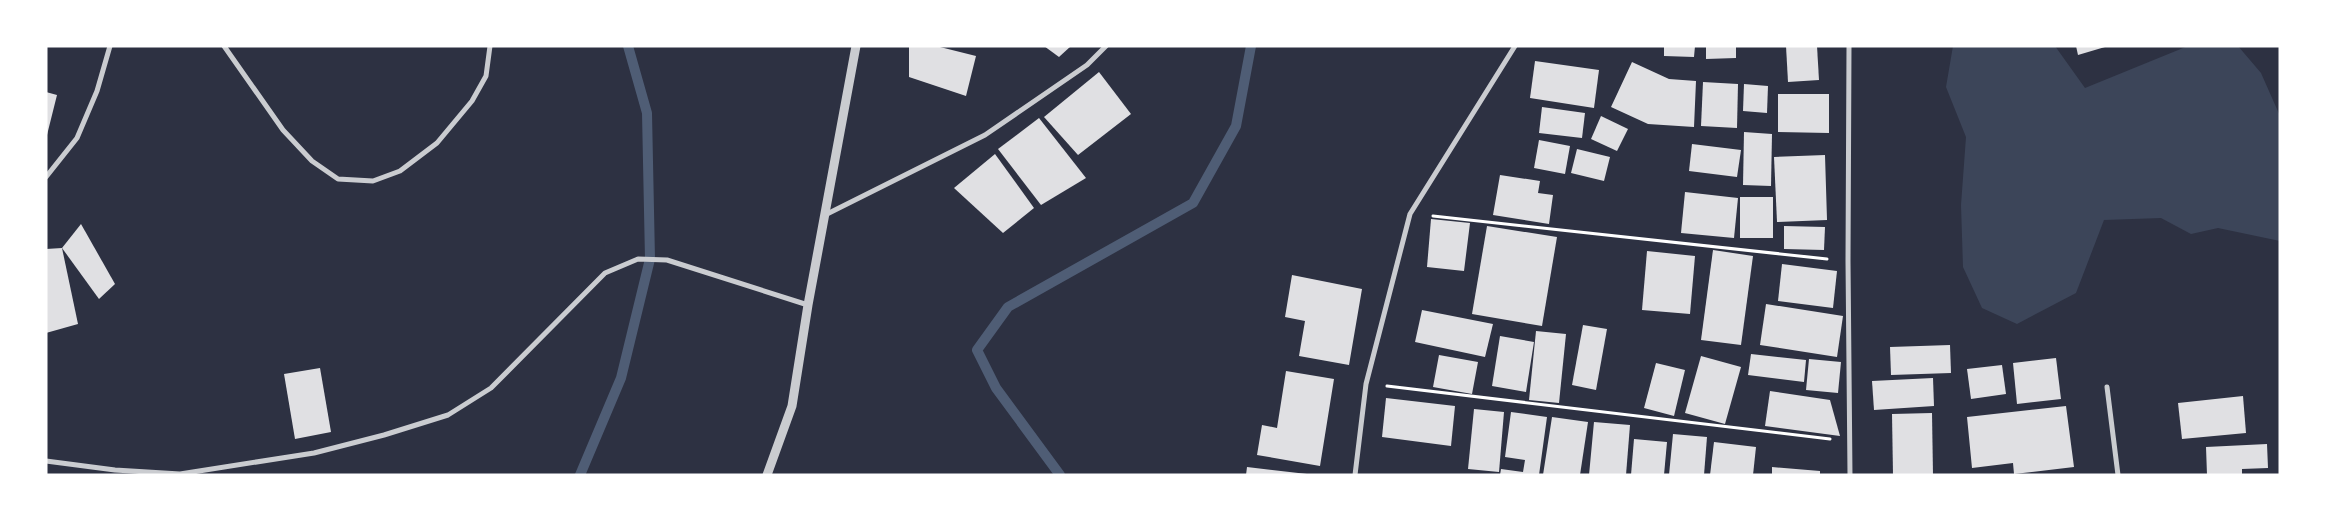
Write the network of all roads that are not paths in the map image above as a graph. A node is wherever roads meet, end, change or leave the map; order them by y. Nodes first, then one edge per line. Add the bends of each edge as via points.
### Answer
1 (110, 46) edge
2 (224, 46) edge
3 (490, 46) edge
4 (856, 46) edge
5 (1106, 46) edge
6 (1515, 46) edge
7 (1849, 46) edge
8 (46, 177) edge
9 (824, 215) junction
10 (808, 305) junction
11 (2107, 386) dead end
12 (46, 461) edge
13 (767, 475) edge
14 (1355, 475) edge
15 (1850, 475) edge
16 (2118, 475) edge

1 - 8 street via 97,91 77,138
2 - 3 street via 283,130 312,161 338,179 373,181 400,171 437,143 472,101 486,76
4 - 9 street
5 - 9 street via 1087,65 985,135
6 - 14 street via 1410,214 1366,384
7 - 15 street
9 - 10 street
10 - 12 street via 667,260 638,259 604,273 491,388 448,415 314,454 180,474
10 - 13 street via 792,406
11 - 16 street

